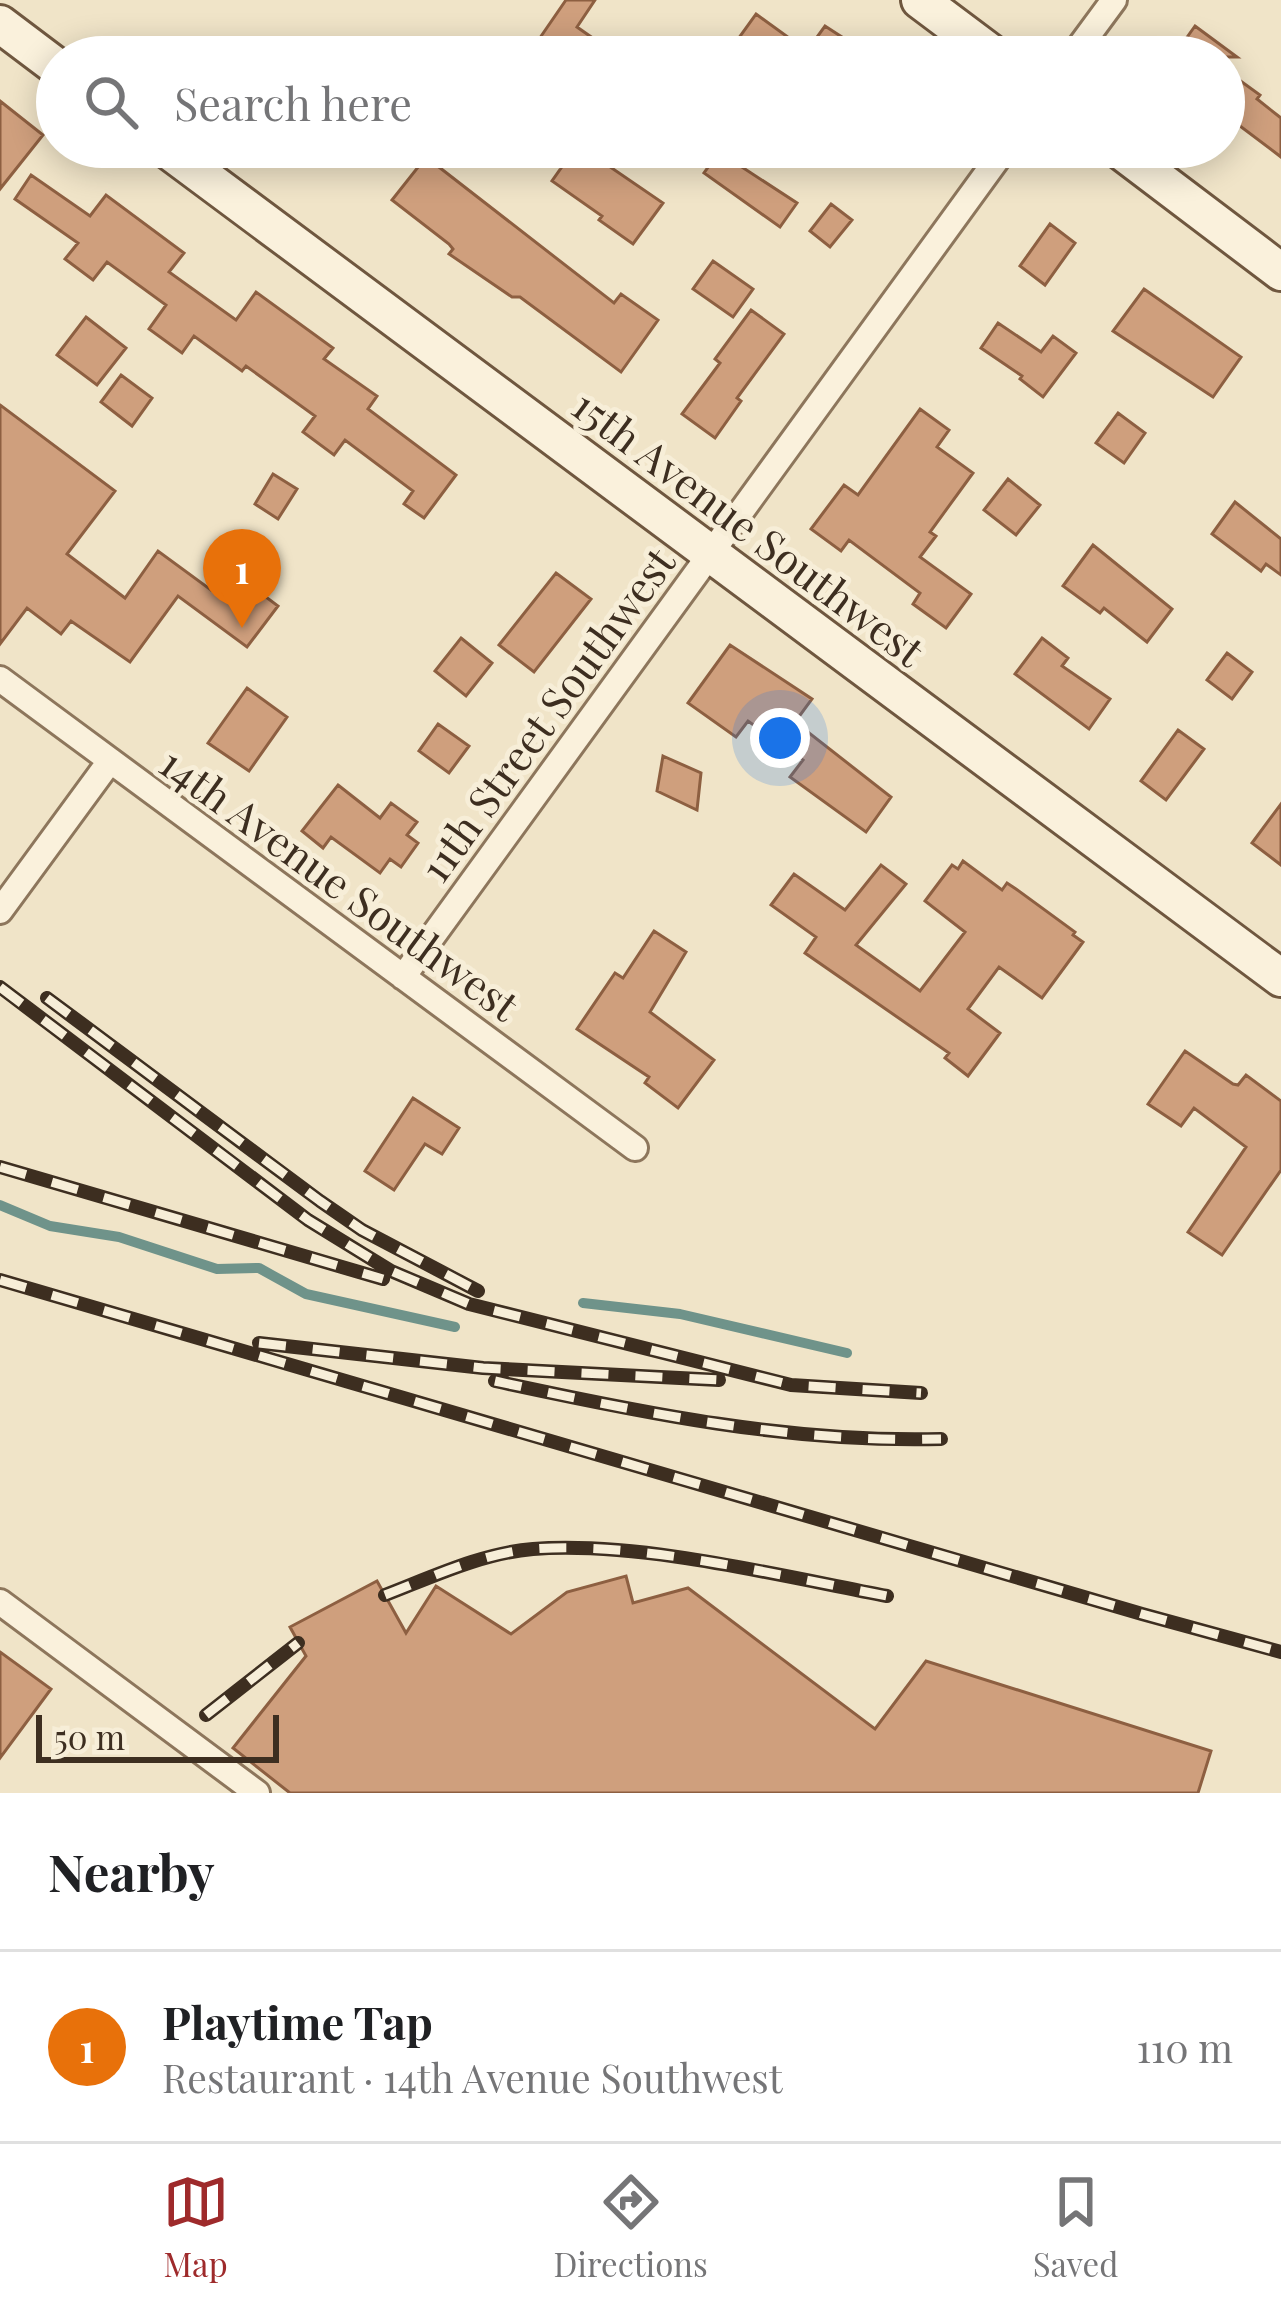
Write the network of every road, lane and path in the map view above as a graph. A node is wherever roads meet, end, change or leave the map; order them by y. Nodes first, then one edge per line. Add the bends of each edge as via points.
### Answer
1 (920, 0) edge
2 (1114, 0) edge
3 (0, 24) edge
4 (968, 36) edge
5 (1087, 36) edge
6 (36, 51) edge
7 (192, 168) edge
8 (991, 168) edge
9 (1144, 168) edge
10 (1281, 272) edge
11 (709, 554) junction
12 (0, 679) edge
13 (110, 761) junction
14 (0, 911) edge
15 (403, 977) junction
16 (1281, 978) edge
17 (634, 1148) dead end
18 (0, 1602) edge
19 (256, 1793) edge

1 - 4 main road
2 - 5 street
3 - 6 main road
7 - 11 main road, 15th Avenue Southwest
8 - 11 street, 11th Street Southwest
9 - 10 main road
11 - 15 street, 11th Street Southwest
11 - 16 main road, 15th Avenue Southwest
12 - 13 street, 14th Avenue Southwest
13 - 14 street
13 - 15 street, 14th Avenue Southwest
15 - 17 street, 14th Avenue Southwest
18 - 19 street

